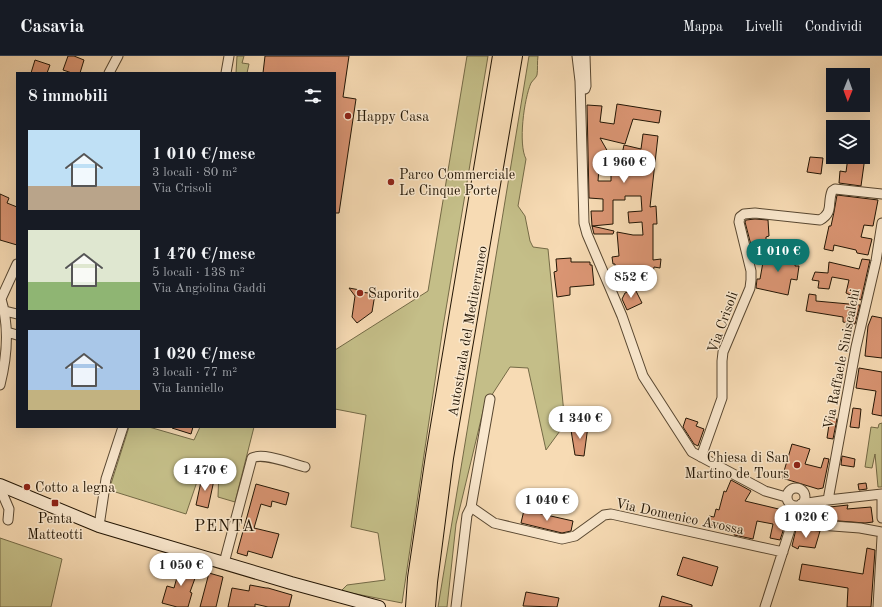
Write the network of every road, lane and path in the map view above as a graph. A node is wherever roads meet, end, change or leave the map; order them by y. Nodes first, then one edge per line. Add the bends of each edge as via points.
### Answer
1 (118, 56) edge
2 (496, 56) edge
3 (501, 56) edge
4 (514, 56) edge
5 (577, 56) edge
6 (585, 56) edge
7 (229, 57) edge
8 (110, 72) edge
9 (223, 72) edge
10 (226, 72) edge
11 (580, 97) junction
12 (480, 181) junction
13 (882, 194) edge
14 (882, 223) edge
15 (16, 266) edge
16 (1, 299) edge
17 (5, 311) junction
18 (16, 314) edge
19 (7, 332) junction
20 (16, 335) edge
21 (0, 385) edge
22 (490, 399) dead end
23 (123, 428) edge
24 (701, 457) junction
25 (304, 467) dead end
26 (2, 486) edge
27 (804, 494) junction
28 (882, 494) edge
29 (786, 497) junction
30 (828, 500) junction
31 (798, 505) junction
32 (471, 507) junction
33 (882, 518) edge
34 (8, 520) dead end
35 (792, 523) junction
36 (99, 526) junction
37 (882, 532) edge
38 (882, 537) edge
39 (783, 552) junction
40 (224, 563) junction
41 (429, 582) junction
42 (379, 607) edge
43 (414, 607) edge
44 (426, 607) edge
45 (432, 607) edge
46 (456, 607) edge
47 (765, 607) edge
48 (878, 607) edge

1 - 8 street
2 - 12 highway via 482,142
3 - 12 highway, Autostrada del Mediterraneo
4 - 41 highway, Autostrada del Mediterraneo via 446,458
5 - 11 street
6 - 11 street via 586,86
7 - 9 street
7 - 10 street
11 - 24 street via 583,205 587,234 622,316 643,376 692,452
12 - 43 highway, Autostrada del Mediterraneo via 434,456
13 - 24 street, Via Crisoli via 832,190 829,212 820,220 755,213 740,217 751,271 750,288 723,352 722,398
14 - 30 street, Via Raffaele Siniscalchi
15 - 16 street
16 - 17 street
17 - 18 street
17 - 19 street
19 - 20 street
19 - 21 street via 5,363
22 - 32 street
23 - 36 street via 106,479
24 - 29 street via 765,491
25 - 40 street via 266,457 252,458
26 - 34 street via 9,509
26 - 36 street
27 - 29 street via 800,489 794,488
27 - 30 street
27 - 31 street via 804,500
28 - 30 street
28 - 33 street
29 - 31 street via 789,504
30 - 31 street
31 - 35 street
32 - 39 street, Via Domenico Avossa via 494,523 562,540 575,536 604,515 611,514
32 - 46 street via 467,515
35 - 37 street
35 - 39 street
36 - 40 street
38 - 48 street
39 - 47 street
40 - 42 street
41 - 44 highway, Autostrada del Mediterraneo
41 - 45 highway

